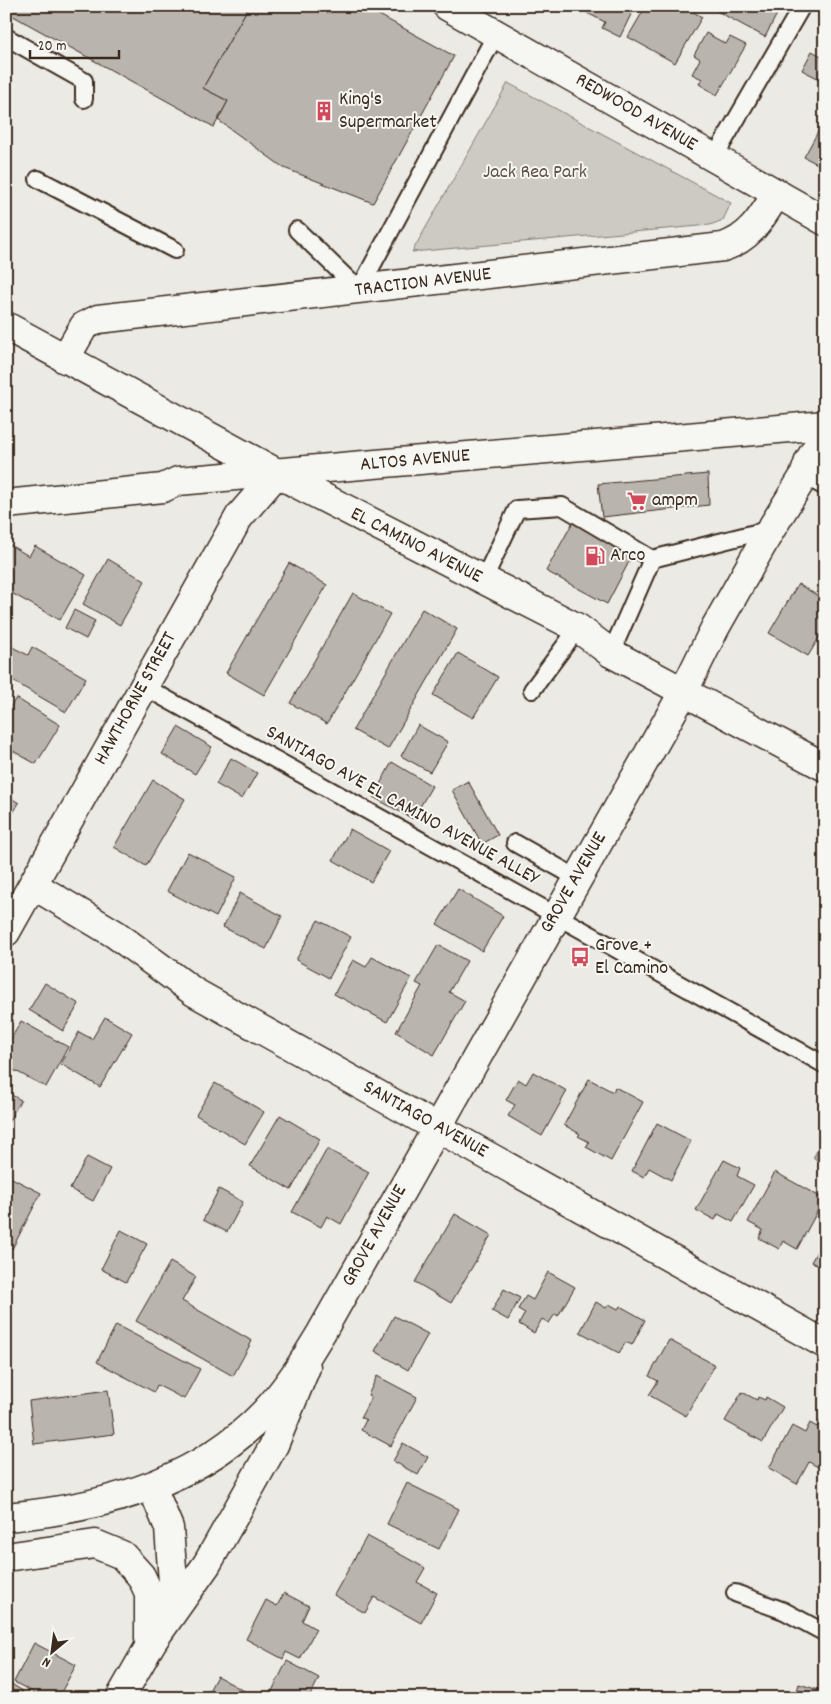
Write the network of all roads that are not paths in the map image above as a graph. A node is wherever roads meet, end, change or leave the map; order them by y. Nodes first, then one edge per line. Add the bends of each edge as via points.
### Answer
1 (447, 6) edge
2 (802, 6) edge
3 (496, 34) junction
4 (6, 37) edge
5 (84, 99) dead end
6 (714, 158) junction
7 (38, 179) dead end
8 (777, 193) junction
9 (825, 221) edge
10 (297, 230) dead end
11 (175, 250) dead end
12 (359, 290) junction
13 (6, 326) edge
14 (65, 359) junction
15 (825, 425) edge
16 (825, 433) edge
17 (277, 473) junction
18 (814, 482) edge
19 (6, 504) edge
20 (771, 529) junction
21 (652, 560) junction
22 (484, 581) junction
23 (578, 628) junction
24 (611, 653) junction
25 (143, 686) junction
26 (532, 690) dead end
27 (683, 693) junction
28 (825, 767) edge
29 (516, 843) dead end
30 (577, 878) junction
31 (32, 884) junction
32 (556, 916) junction
33 (6, 932) edge
34 (825, 1065) edge
35 (436, 1127) junction
36 (321, 1333) junction
37 (825, 1344) edge
38 (152, 1487) junction
39 (6, 1517) edge
40 (6, 1557) edge
41 (734, 1593) dead end
42 (825, 1633) edge
43 (149, 1646) junction
44 (120, 1698) edge

1 - 3 street, REDWOOD AVENUE
2 - 6 lane
3 - 6 street, REDWOOD AVENUE
3 - 12 lane
4 - 5 lane via 84,81
6 - 8 street, REDWOOD AVENUE
7 - 11 lane
8 - 9 street, REDWOOD AVENUE
8 - 12 street, TRACTION AVENUE via 748,235 724,247
10 - 12 lane
12 - 14 street, TRACTION AVENUE via 98,319 84,326
13 - 14 street, EL CAMINO AVENUE
14 - 17 street, EL CAMINO AVENUE
15 - 17 street, ALTOS AVENUE
16 - 18 street, GROVE AVENUE via 809,460
17 - 19 street, ALTOS AVENUE via 178,480 163,488
17 - 22 street, EL CAMINO AVENUE
17 - 25 street, HAWTHORNE STREET via 240,517
18 - 20 street, GROVE AVENUE
20 - 21 lane
20 - 27 street, GROVE AVENUE via 715,628
21 - 22 lane via 562,506 517,509
21 - 24 lane
22 - 23 street, EL CAMINO AVENUE
23 - 24 street, EL CAMINO AVENUE
23 - 26 lane
24 - 27 street, EL CAMINO AVENUE
25 - 31 street, HAWTHORNE STREET
25 - 32 lane, SANTIAGO AVE EL CAMINO AVENUE ALLEY
27 - 28 street, EL CAMINO AVENUE
27 - 30 street, GROVE AVENUE
29 - 30 lane
30 - 32 street, GROVE AVENUE
31 - 33 street, HAWTHORNE STREET
31 - 35 street, SANTIAGO AVENUE via 115,934 194,992
32 - 34 lane, SANTIAGO AVE EL CAMINO AVENUE ALLEY
32 - 35 street, GROVE AVENUE
35 - 36 street, GROVE AVENUE
35 - 37 street, SANTIAGO AVENUE
36 - 38 street, GROVE AVENUE via 287,1386 238,1437 211,1457
36 - 43 street, GROVE AVENUE via 274,1444 207,1564
38 - 39 street via 72,1507
38 - 43 street, GROVE AVENUE via 169,1528 173,1582 164,1621
40 - 43 street via 95,1544 122,1555 141,1576 149,1593
41 - 42 lane via 784,1611
43 - 44 street, GROVE AVENUE

